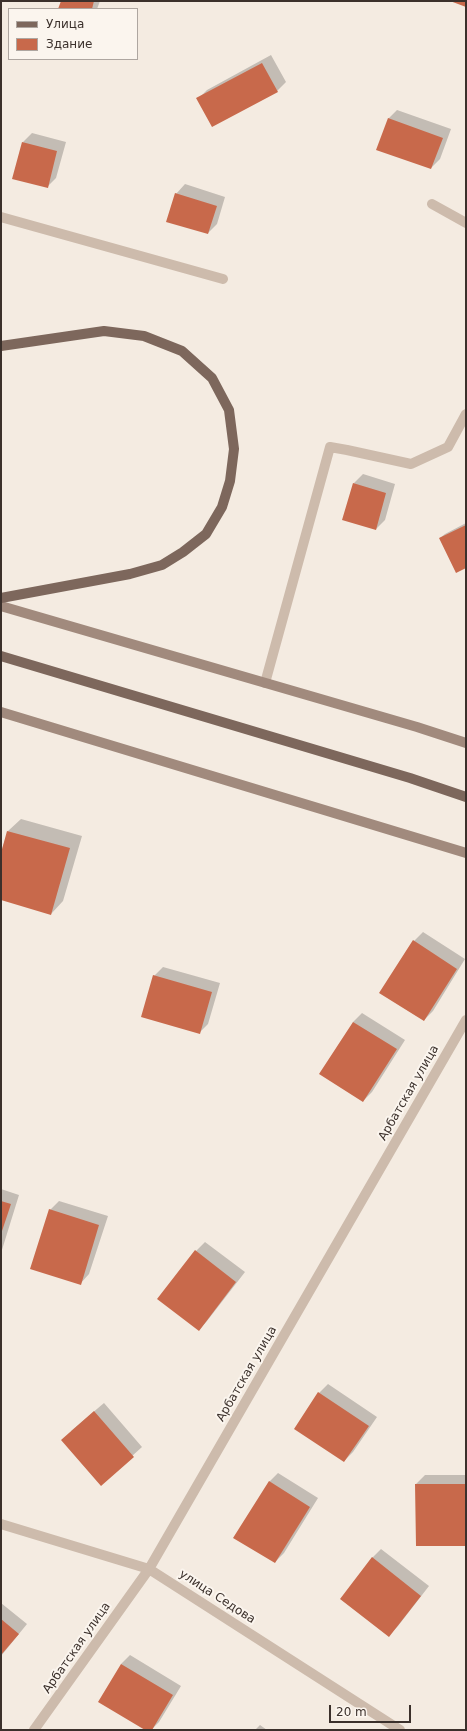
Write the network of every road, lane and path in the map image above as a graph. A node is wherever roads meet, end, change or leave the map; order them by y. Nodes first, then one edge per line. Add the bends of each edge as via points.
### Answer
1 (432, 204) dead end
2 (1, 217) edge
3 (466, 223) edge
4 (223, 279) dead end
5 (1, 346) edge
6 (466, 414) edge
7 (1, 598) edge
8 (1, 606) edge
9 (1, 656) edge
10 (266, 683) junction
11 (1, 712) edge
12 (466, 743) edge
13 (466, 797) edge
14 (466, 853) edge
15 (466, 1020) edge
16 (1, 1524) edge
17 (149, 1569) junction
18 (34, 1730) edge
19 (400, 1730) edge

1 - 3 street
2 - 4 street
5 - 7 main road via 104,331 144,336 182,351 212,378 229,410 234,449 230,482 222,507 206,534 183,552 162,564 130,574
6 - 10 street via 448,447 411,464 330,447
8 - 10 street
9 - 13 main road
10 - 12 street
11 - 14 street
15 - 17 street, Арбатская улица
16 - 17 street, улица Седова
17 - 18 street, Арбатская улица
17 - 19 street, улица Седова

